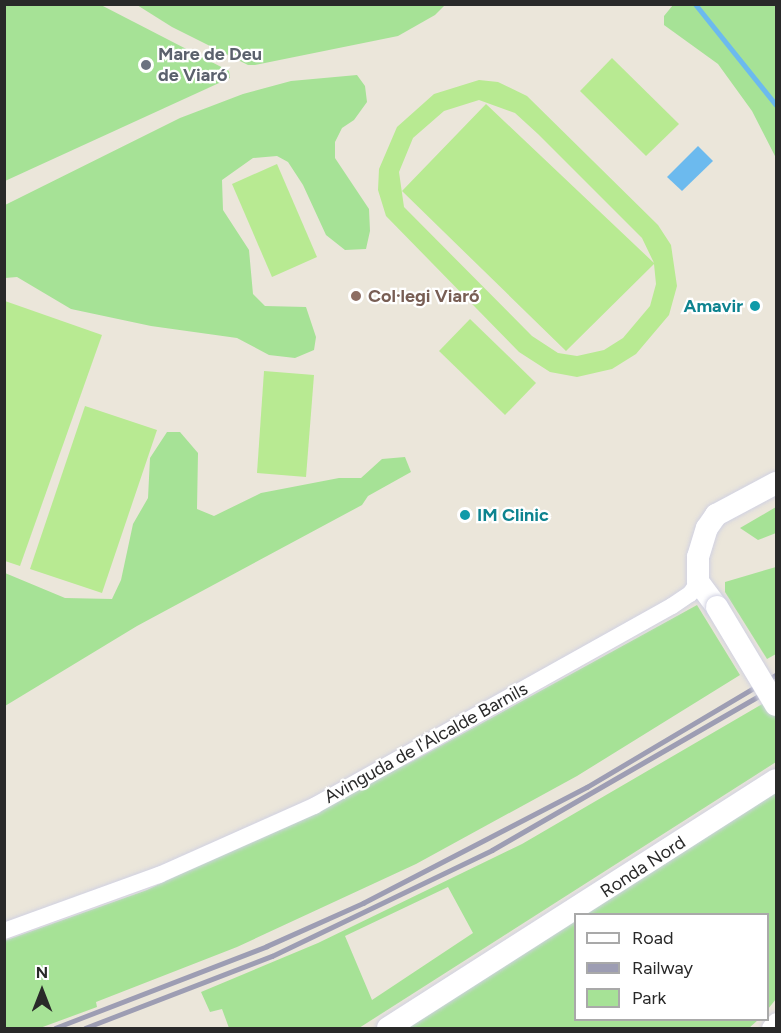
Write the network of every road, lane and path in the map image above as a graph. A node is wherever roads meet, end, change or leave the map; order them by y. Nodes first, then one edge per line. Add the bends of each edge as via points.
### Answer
1 (777, 483) edge
2 (699, 582) junction
3 (777, 705) edge
4 (777, 780) edge
5 (4, 931) edge
6 (777, 1021) edge
7 (387, 1029) edge
8 (770, 1029) edge

1 - 2 main road via 716,515 701,543
2 - 3 main road, bridge
2 - 5 street, Avinguda de l'Alcalde Barnils via 672,606 314,806 159,875
4 - 7 main road, Ronda Nord
6 - 8 street

